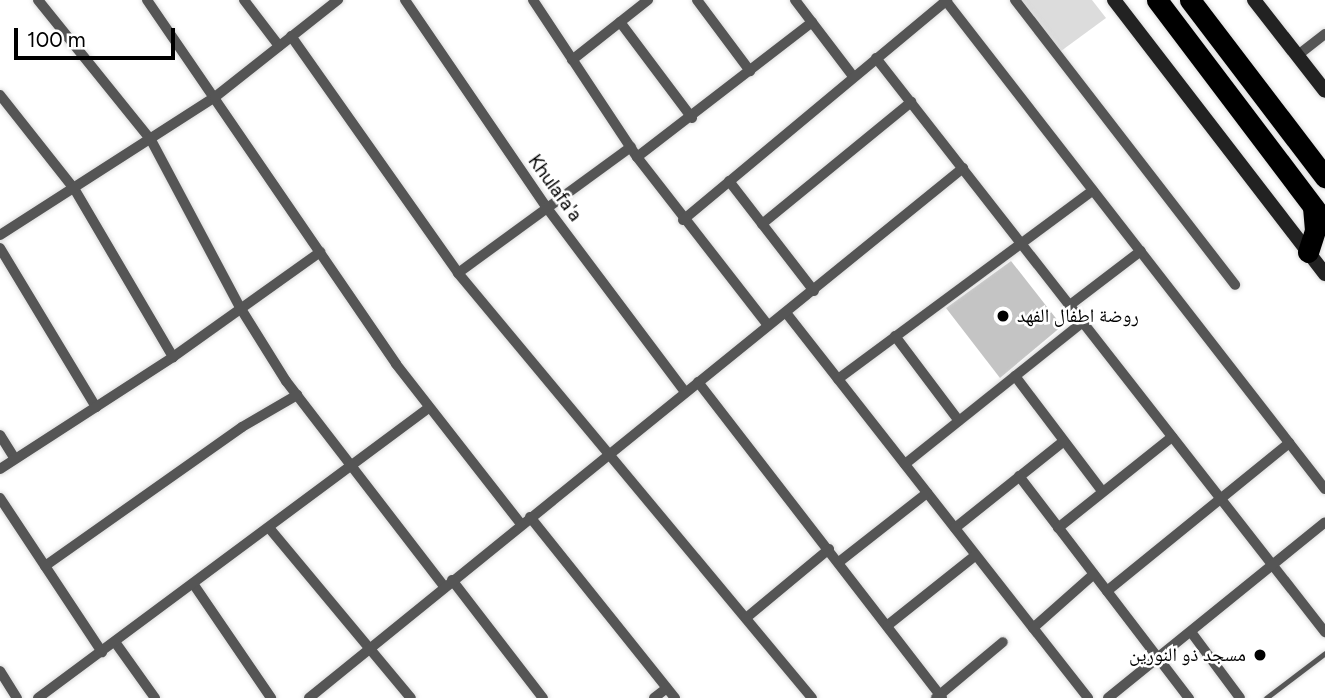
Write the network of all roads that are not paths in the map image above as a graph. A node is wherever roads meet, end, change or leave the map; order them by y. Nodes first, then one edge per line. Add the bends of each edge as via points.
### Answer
1 (38, 0) edge
2 (163, 0) edge
3 (244, 0) edge
4 (338, 0) edge
5 (405, 0) edge
6 (533, 0) edge
7 (648, 0) edge
8 (697, 0) edge
9 (1015, 0) edge
10 (1114, 0) edge
11 (1157, 0) edge
12 (1190, 0) edge
13 (1254, 0) edge
14 (947, 1) edge
15 (801, 2) edge
16 (150, 4) edge
17 (620, 22) junction
18 (812, 22) junction
19 (1325, 34) edge
20 (291, 36) junction
21 (279, 46) junction
22 (1298, 55) junction
23 (876, 58) junction
24 (572, 60) junction
25 (750, 71) junction
26 (853, 76) junction
27 (1325, 90) edge
28 (0, 95) edge
29 (215, 97) junction
30 (911, 102) junction
31 (692, 118) junction
32 (150, 140) junction
33 (634, 152) junction
34 (963, 168) junction
35 (1325, 177) edge
36 (729, 181) junction
37 (75, 190) junction
38 (1093, 190) junction
39 (547, 208) junction
40 (1318, 214) edge
41 (683, 220) junction
42 (762, 224) junction
43 (0, 235) edge
44 (1020, 242) junction
45 (0, 248) edge
46 (1141, 251) junction
47 (320, 252) junction
48 (1308, 252) junction
49 (458, 273) junction
50 (1325, 274) edge
51 (1235, 285) dead end
52 (814, 291) junction
53 (1070, 305) junction
54 (241, 309) junction
55 (787, 314) junction
56 (1083, 321) junction
57 (768, 326) junction
58 (895, 336) junction
59 (173, 357) junction
60 (1015, 376) junction
61 (838, 379) junction
62 (698, 382) junction
63 (685, 392) junction
64 (297, 394) junction
65 (96, 407) junction
66 (428, 408) junction
67 (959, 421) junction
68 (0, 435) edge
69 (1172, 437) junction
70 (1064, 441) junction
71 (1289, 443) junction
72 (606, 453) junction
73 (15, 459) junction
74 (905, 464) junction
75 (0, 469) edge
76 (351, 469) junction
77 (1019, 476) junction
78 (1325, 489) edge
79 (1102, 491) junction
80 (927, 493) junction
81 (0, 498) edge
82 (1221, 499) junction
83 (526, 520) junction
84 (1325, 522) edge
85 (955, 528) junction
86 (1058, 528) junction
87 (270, 529) junction
88 (829, 549) junction
89 (976, 555) junction
90 (839, 562) junction
91 (45, 566) junction
92 (1274, 566) junction
93 (1094, 574) junction
94 (448, 583) junction
95 (194, 585) junction
96 (1107, 591) junction
97 (746, 618) junction
98 (888, 625) junction
99 (1033, 628) junction
100 (1191, 632) junction
101 (1325, 632) edge
102 (115, 642) junction
103 (1003, 642) dead end
104 (369, 649) junction
105 (102, 652) junction
106 (1325, 653) edge
107 (1158, 659) junction
108 (0, 671) edge
109 (667, 688) junction
110 (939, 697) edge
111 (18, 698) edge
112 (38, 698) edge
113 (155, 698) edge
114 (271, 698) edge
115 (309, 698) edge
116 (411, 698) edge
117 (543, 698) edge
118 (654, 698) edge
119 (675, 698) edge
120 (812, 698) edge
121 (1088, 698) edge
122 (1108, 698) edge
123 (1189, 698) edge
124 (1240, 698) edge
125 (1266, 698) edge

1 - 32 street
2 - 16 street
3 - 21 street
4 - 20 street
5 - 39 street, Khulafa'a
6 - 24 street
7 - 17 street
8 - 25 street
9 - 51 street
10 - 48 main road
11 - 40 highway
12 - 35 highway
13 - 22 main road
14 - 23 street
14 - 38 street
15 - 18 street
16 - 29 street
17 - 24 street
17 - 31 street
18 - 25 street
18 - 26 street
19 - 22 street
20 - 21 street
20 - 49 street
21 - 29 street
22 - 27 main road
23 - 26 street
23 - 30 street
24 - 33 street
25 - 31 street
26 - 36 street
28 - 37 street
29 - 32 street
29 - 47 street
30 - 34 street
30 - 42 street
31 - 33 street
32 - 37 street
32 - 54 street
33 - 39 street
33 - 41 street
34 - 44 street
34 - 52 street
36 - 41 street
36 - 42 street
37 - 43 street
37 - 59 street
38 - 44 street
38 - 46 street
39 - 49 street
39 - 63 street, Khulafa'a
40 - 48 highway
41 - 57 street
42 - 52 street
44 - 53 street
44 - 58 street
45 - 65 street
46 - 53 street
46 - 71 street
47 - 54 street
47 - 66 street
48 - 50 main road
49 - 72 street
52 - 55 street
53 - 56 street
54 - 59 street
54 - 64 street
55 - 57 street
55 - 61 street
56 - 60 street
56 - 69 street
57 - 62 street
58 - 61 street
58 - 67 street
59 - 65 street
60 - 67 street
60 - 70 street
61 - 74 street
62 - 63 street
62 - 88 street
63 - 72 street
64 - 76 street
64 - 91 street via 242,427
65 - 73 street
66 - 76 street
66 - 83 street
67 - 74 street
68 - 73 street
69 - 79 street
69 - 82 street
70 - 77 street
70 - 79 street
71 - 78 street
71 - 82 street
72 - 83 street
72 - 97 street
73 - 75 street
74 - 80 street
76 - 87 street
76 - 94 street
77 - 85 street
77 - 86 street
79 - 86 street
80 - 85 street
80 - 90 street
81 - 91 street
82 - 92 street
82 - 96 street
83 - 94 street
83 - 109 street
84 - 92 street
85 - 89 street
86 - 93 street
87 - 95 street
87 - 104 street
88 - 90 street
88 - 97 street
89 - 98 street
89 - 99 street
90 - 98 street
91 - 105 street
92 - 100 street
92 - 101 street
93 - 96 street
93 - 99 street
94 - 104 street
94 - 117 street
95 - 102 street
95 - 114 street
96 - 107 street
97 - 120 street
98 - 110 street
99 - 121 street
100 - 107 street
100 - 124 street
102 - 105 street
102 - 113 street
103 - 110 street
104 - 115 street
104 - 116 street
105 - 112 street
106 - 125 lane
107 - 122 street
107 - 123 street
108 - 111 street
109 - 118 street
109 - 119 street

